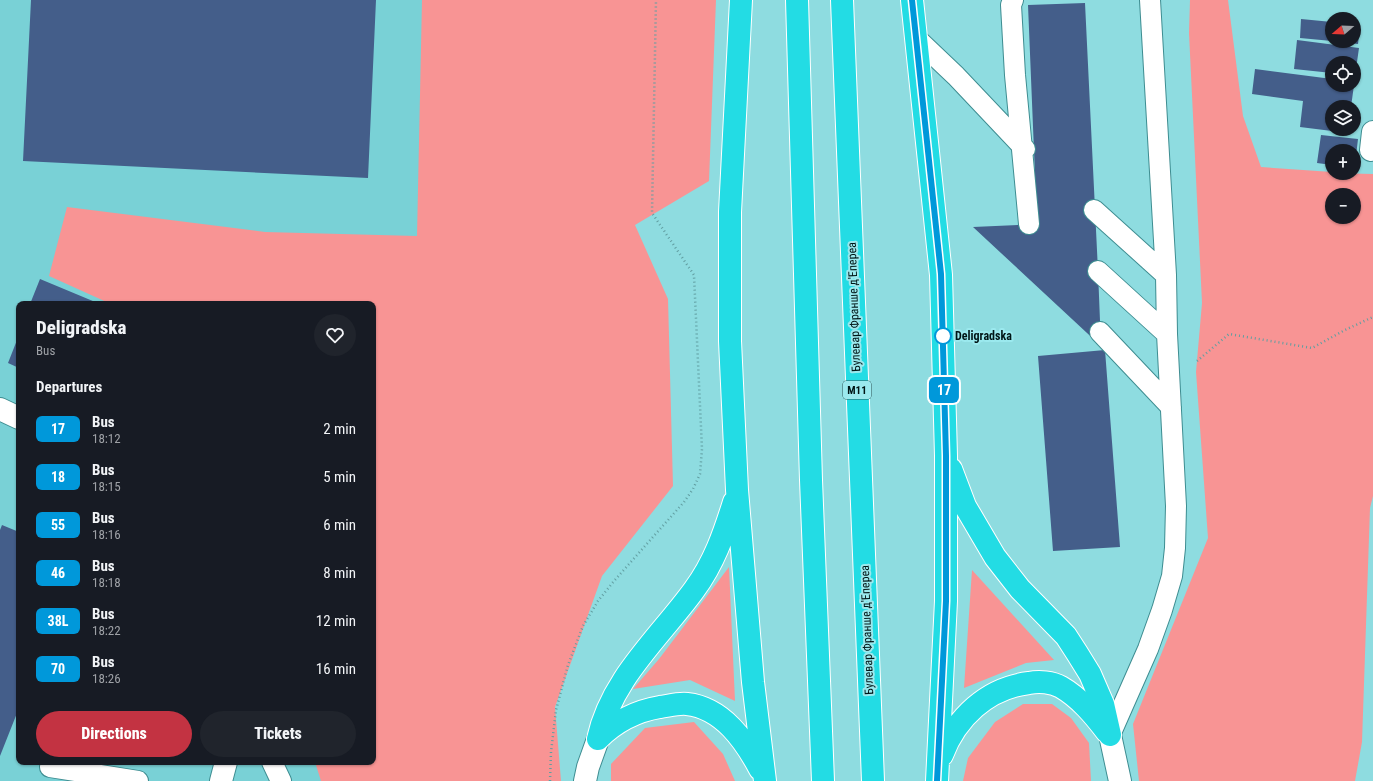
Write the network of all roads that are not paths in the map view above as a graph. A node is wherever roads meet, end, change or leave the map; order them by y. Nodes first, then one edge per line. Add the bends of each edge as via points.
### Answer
1 (741, 0) edge
2 (797, 0) edge
3 (842, 0) edge
4 (1013, 0) edge
5 (1150, 0) edge
6 (916, 14) edge
7 (1028, 152) junction
8 (1094, 210) dead end
9 (1031, 216) dead end
10 (1098, 271) dead end
11 (1166, 275) junction
12 (1100, 332) dead end
13 (1167, 334) junction
14 (1170, 407) junction
15 (0, 409) edge
16 (16, 417) edge
17 (946, 456) junction
18 (738, 490) junction
19 (1110, 735) junction
20 (598, 739) junction
21 (225, 765) edge
22 (273, 765) edge
23 (50, 767) dead end
24 (938, 772) edge
25 (765, 779) edge
26 (138, 781) edge
27 (221, 781) edge
28 (281, 781) edge
29 (585, 781) edge
30 (822, 781) edge
31 (872, 781) edge
32 (1120, 781) edge

1 - 18 highway via 730,212 730,341
2 - 30 highway
3 - 31 highway, Булевар Франше д'Епереа / M11
4 - 7 lane via 1011,5 1015,75
5 - 11 lane
6 - 7 lane via 956,76
6 - 17 highway via 941,274
7 - 9 lane
8 - 11 lane
10 - 13 lane
11 - 13 lane
12 - 14 lane
13 - 14 lane
14 - 19 lane via 1176,506 1172,576 1148,649
15 - 16 street
17 - 19 highway via 965,506 995,557 1020,589 1066,636 1090,674 1103,704
17 - 24 highway via 946,601
18 - 20 highway via 722,540 709,568 695,590 630,670 609,705
18 - 25 highway via 753,682
19 - 24 highway via 1091,712 1060,686 1038,682 1019,684 992,694 968,712 946,744
19 - 32 street
20 - 25 highway via 626,717 647,709 692,705 720,718 738,733
20 - 29 street
21 - 27 street
22 - 28 lane
23 - 26 lane

